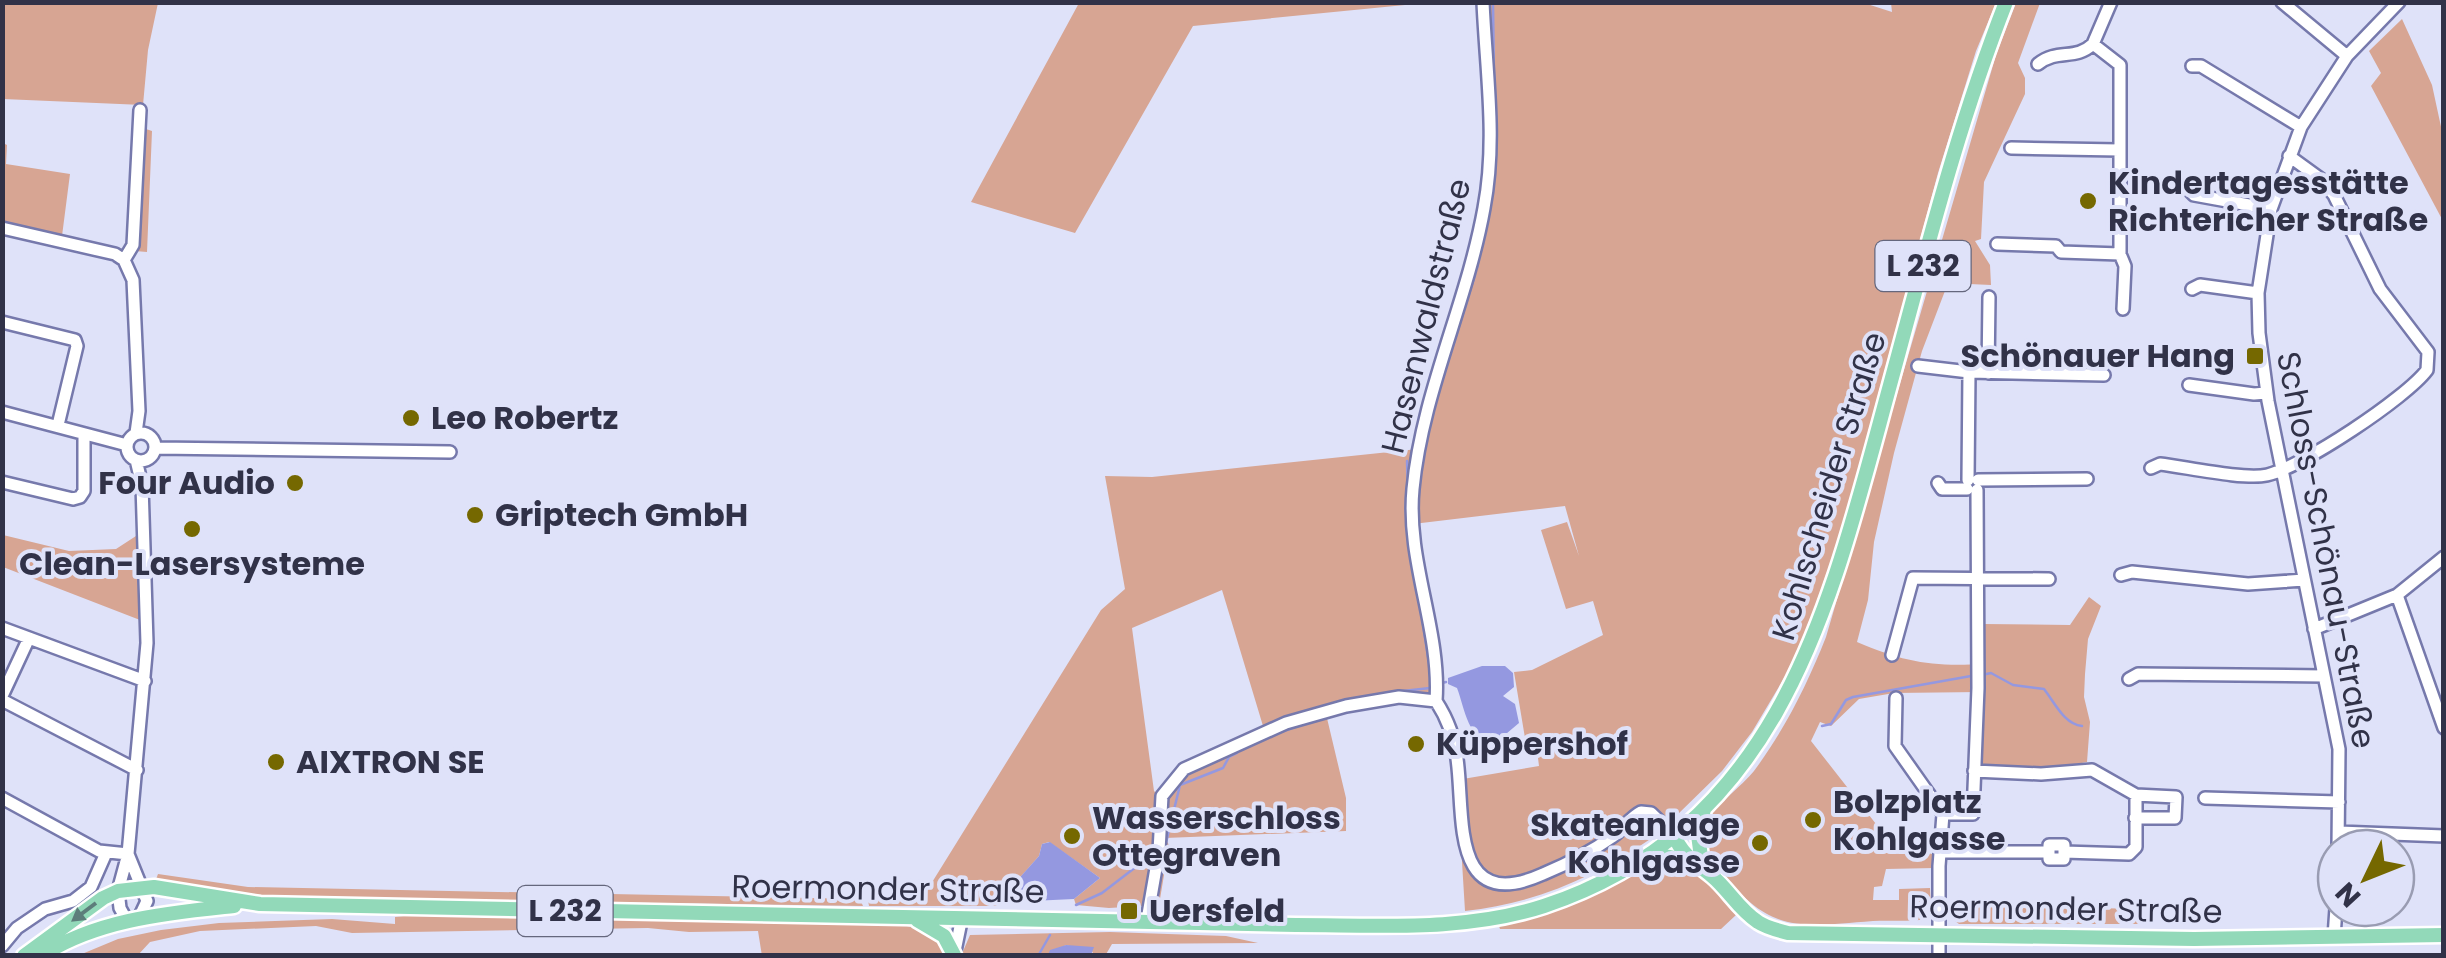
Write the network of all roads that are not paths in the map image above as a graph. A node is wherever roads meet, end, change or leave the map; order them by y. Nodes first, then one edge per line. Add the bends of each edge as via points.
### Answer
1 (1483, 2) edge
2 (2006, 2) edge
3 (2111, 2) edge
4 (2282, 2) edge
5 (2399, 2) edge
6 (2093, 44) junction
7 (2347, 56) junction
8 (2038, 64) dead end
9 (2192, 66) dead end
10 (140, 110) dead end
11 (2301, 127) junction
12 (2012, 148) dead end
13 (2119, 150) junction
14 (2289, 156) junction
15 (2188, 189) dead end
16 (2271, 209) junction
17 (2, 228) edge
18 (2004, 248) dead end
19 (2120, 254) junction
20 (124, 260) junction
21 (2192, 289) dead end
22 (2258, 293) junction
23 (1989, 297) dead end
24 (2123, 309) dead end
25 (2, 322) edge
26 (1918, 366) dead end
27 (1969, 372) junction
28 (1988, 373) junction
29 (2104, 375) dead end
30 (2189, 385) dead end
31 (2266, 393) junction
32 (2, 412) edge
33 (58, 425) junction
34 (84, 434) junction
35 (142, 434) junction
36 (127, 445) junction
37 (154, 452) junction
38 (450, 452) dead end
39 (136, 460) junction
40 (2151, 468) dead end
41 (2282, 470) junction
42 (2086, 479) dead end
43 (2, 482) edge
44 (1938, 483) dead end
45 (1972, 485) junction
46 (142, 486) junction
47 (2444, 557) edge
48 (2120, 575) dead end
49 (2048, 579) dead end
50 (1979, 580) junction
51 (2304, 580) junction
52 (2396, 595) junction
53 (2, 628) edge
54 (2314, 628) junction
55 (29, 638) junction
56 (1892, 656) dead end
57 (2324, 676) junction
58 (2129, 679) dead end
59 (146, 681) junction
60 (2, 698) edge
61 (1896, 698) dead end
62 (1436, 701) junction
63 (2444, 728) edge
64 (138, 770) junction
65 (1974, 771) junction
66 (2136, 796) junction
67 (2, 798) edge
68 (2204, 798) dead end
69 (2339, 802) junction
70 (1705, 806) junction
71 (1943, 814) junction
72 (2135, 818) junction
73 (2339, 828) edge
74 (1674, 835) junction
75 (2416, 835) edge
76 (2444, 836) edge
77 (1940, 852) junction
78 (106, 853) junction
79 (128, 854) junction
80 (1697, 860) junction
81 (1636, 862) junction
82 (143, 887) junction
83 (118, 891) junction
84 (260, 904) junction
85 (907, 916) junction
86 (962, 917) junction
87 (133, 919) junction
88 (1147, 920) junction
89 (2335, 928) edge
90 (1938, 934) junction
91 (2444, 935) edge
92 (2334, 937) junction
93 (2, 946) edge
94 (954, 955) edge
95 (24, 956) edge
96 (41, 956) edge
97 (1939, 956) edge

1 - 62 street, Hasenwaldstraße via 1489,178 1420,440 1413,491 1412,534
2 - 70 main road, Kohlscheider Straße / L 232 via 1947,179 1815,635 1762,737
3 - 6 street
4 - 7 street
5 - 7 street, Schloss-Schönau-Straße
6 - 8 street
6 - 13 street via 2120,65
7 - 11 street, Schloss-Schönau-Straße
9 - 11 street
10 - 20 street via 133,244
11 - 14 street, Schloss-Schönau-Straße
12 - 13 street
13 - 19 street
14 - 16 street, Schloss-Schönau-Straße
14 - 41 street via 2334,195 2380,288 2430,359 2420,380 2389,404
15 - 16 street
16 - 22 street, Schloss-Schönau-Straße
17 - 20 street
18 - 19 street
19 - 24 street
20 - 35 street via 133,280
21 - 22 street
22 - 31 street, Schloss-Schönau-Straße
23 - 28 street
25 - 33 street via 75,340
26 - 27 street
27 - 28 street
27 - 45 street
28 - 29 street
30 - 31 street
31 - 41 street, Schloss-Schönau-Straße
32 - 33 street
33 - 34 street
34 - 36 street
34 - 43 street via 80,498
35 - 36 street
35 - 37 street
36 - 39 street
37 - 38 street
37 - 39 street
37 - 46 street
39 - 46 street
40 - 41 street via 2263,476
41 - 51 street, Schloss-Schönau-Straße
42 - 45 street
44 - 45 street via 1942,490
45 - 50 street
46 - 59 street
47 - 52 street
48 - 51 street via 2248,584
49 - 50 street
50 - 56 street via 1913,578
50 - 65 street
51 - 54 street, Schloss-Schönau-Straße
52 - 54 street
52 - 63 street
53 - 55 street
54 - 57 street, Schloss-Schönau-Straße
55 - 59 street
55 - 60 street
57 - 58 street
57 - 69 street, Schloss-Schönau-Straße via 2339,749
59 - 64 street
60 - 64 street
61 - 71 street via 1894,746
62 - 74 street, Hasenwaldstraße via 1457,754 1466,854 1496,882 1526,880 1566,864 1641,812
62 - 88 street via 1399,697 1346,706 1286,723 1184,769 1162,796
64 - 79 street
65 - 66 street via 2092,770
65 - 71 street via 1973,814
66 - 72 street
66 - 72 street via 2176,797 2175,818
67 - 78 street
68 - 69 street
69 - 73 street, Schloss-Schönau-Straße
70 - 74 main road, Kohlscheider Straße / L 232
70 - 80 main road
71 - 77 street
72 - 77 street via 2136,847 2129,854 2064,852 2064,859 2049,859 2049,852
74 - 80 main road, Roermonder Straße
74 - 81 main road, Roermonder Straße / L 232
75 - 76 street
77 - 90 street
78 - 79 street
78 - 93 street via 91,887 17,928
79 - 82 street
79 - 83 street
80 - 81 main road via 1665,856
80 - 90 main road, Roermonder Straße via 1748,914 1772,929
81 - 88 main road, Roermonder Straße / L 232 via 1543,906 1450,924
82 - 83 main road, Roermonder Straße / L 232
82 - 84 main road, Roermonder Straße / L 232
82 - 87 street via 147,901
83 - 87 street via 120,908
83 -> 95 main road, Roermonder Straße / L 232
84 - 85 main road, Roermonder Straße / L 232
84 - 87 main road, Roermonder Straße / L 232
85 - 86 main road, Roermonder Straße / L 232
85 - 94 main road via 936,930
86 - 88 main road, Roermonder Straße / L 232
86 - 94 street
87 - 96 main road, Roermonder Straße / L 232
89 - 92 street
90 - 92 main road, Roermonder Straße
90 - 97 street
91 - 92 main road, Roermonder Straße

